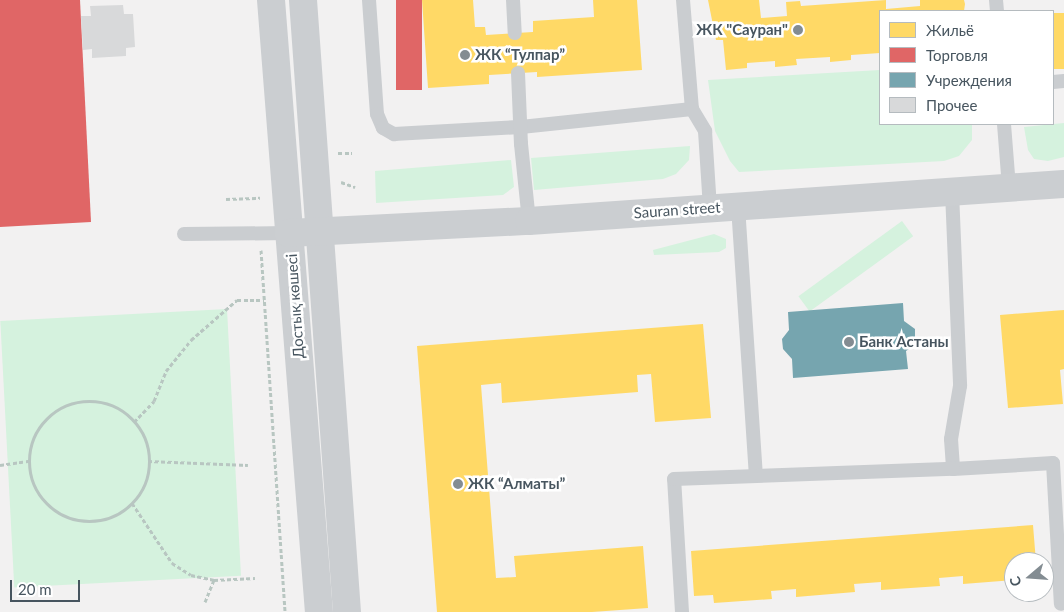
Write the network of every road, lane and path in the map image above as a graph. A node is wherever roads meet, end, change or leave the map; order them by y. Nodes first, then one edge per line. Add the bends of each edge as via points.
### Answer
1 (271, 0) edge
2 (303, 0) edge
3 (369, 0) edge
4 (513, 0) edge
5 (683, 0) edge
6 (515, 33) dead end
7 (518, 74) dead end
8 (692, 109) junction
9 (1004, 125) edge
10 (521, 127) junction
11 (1064, 184) edge
12 (1009, 188) junction
13 (260, 190) dead end
14 (952, 192) junction
15 (260, 198) junction
16 (226, 199) dead end
17 (738, 206) junction
18 (710, 208) junction
19 (529, 221) junction
20 (320, 232) junction
21 (290, 233) junction
22 (184, 234) dead end
23 (261, 234) junction
24 (264, 300) junction
25 (134, 422) junction
26 (30, 461) junction
27 (148, 461) junction
28 (0, 465) edge
29 (248, 465) dead end
30 (953, 469) junction
31 (756, 475) junction
32 (132, 503) junction
33 (255, 578) dead end
34 (214, 580) junction
35 (205, 602) dead end
36 (1060, 606) edge
37 (285, 612) edge
38 (319, 612) edge
39 (347, 612) edge
40 (682, 612) edge

1 - 21 street, Достық көшесі
2 - 20 street, Достық көшесі
3 - 10 lane via 377,114 383,128 394,134
4 - 6 lane
5 - 8 lane
7 - 10 lane
8 - 10 lane
8 - 18 lane via 705,131
9 - 12 lane
10 - 19 lane
11 - 12 street, Sauran street
12 - 14 street, Sauran street
13 - 15 path
14 - 17 street, Sauran street
14 - 30 lane via 960,386 951,439
15 - 16 path
15 - 23 path
17 - 18 street, Sauran street
17 - 31 lane
18 - 19 street, Sauran street
19 - 20 street, Sauran street
20 - 21 street, Sauran street
20 - 39 street, Достық көшесі
21 - 23 lane
21 - 38 street, Достық көшесі
22 - 23 lane
23 - 24 path
24 - 25 path via 237,300 191,340 166,371 154,401
24 - 37 path
25 - 26 path via 116,407 99,401 63,406 36,432
25 - 27 path via 142,433
26 - 28 path
26 - 32 path via 35,486 46,502 61,514 79,520 98,520 116,514
27 - 29 path
27 - 32 path via 143,487
30 - 31 lane
30 - 36 lane via 1053,463
31 - 40 lane via 674,479
32 - 34 path via 172,563 191,575
33 - 34 path
34 - 35 path

